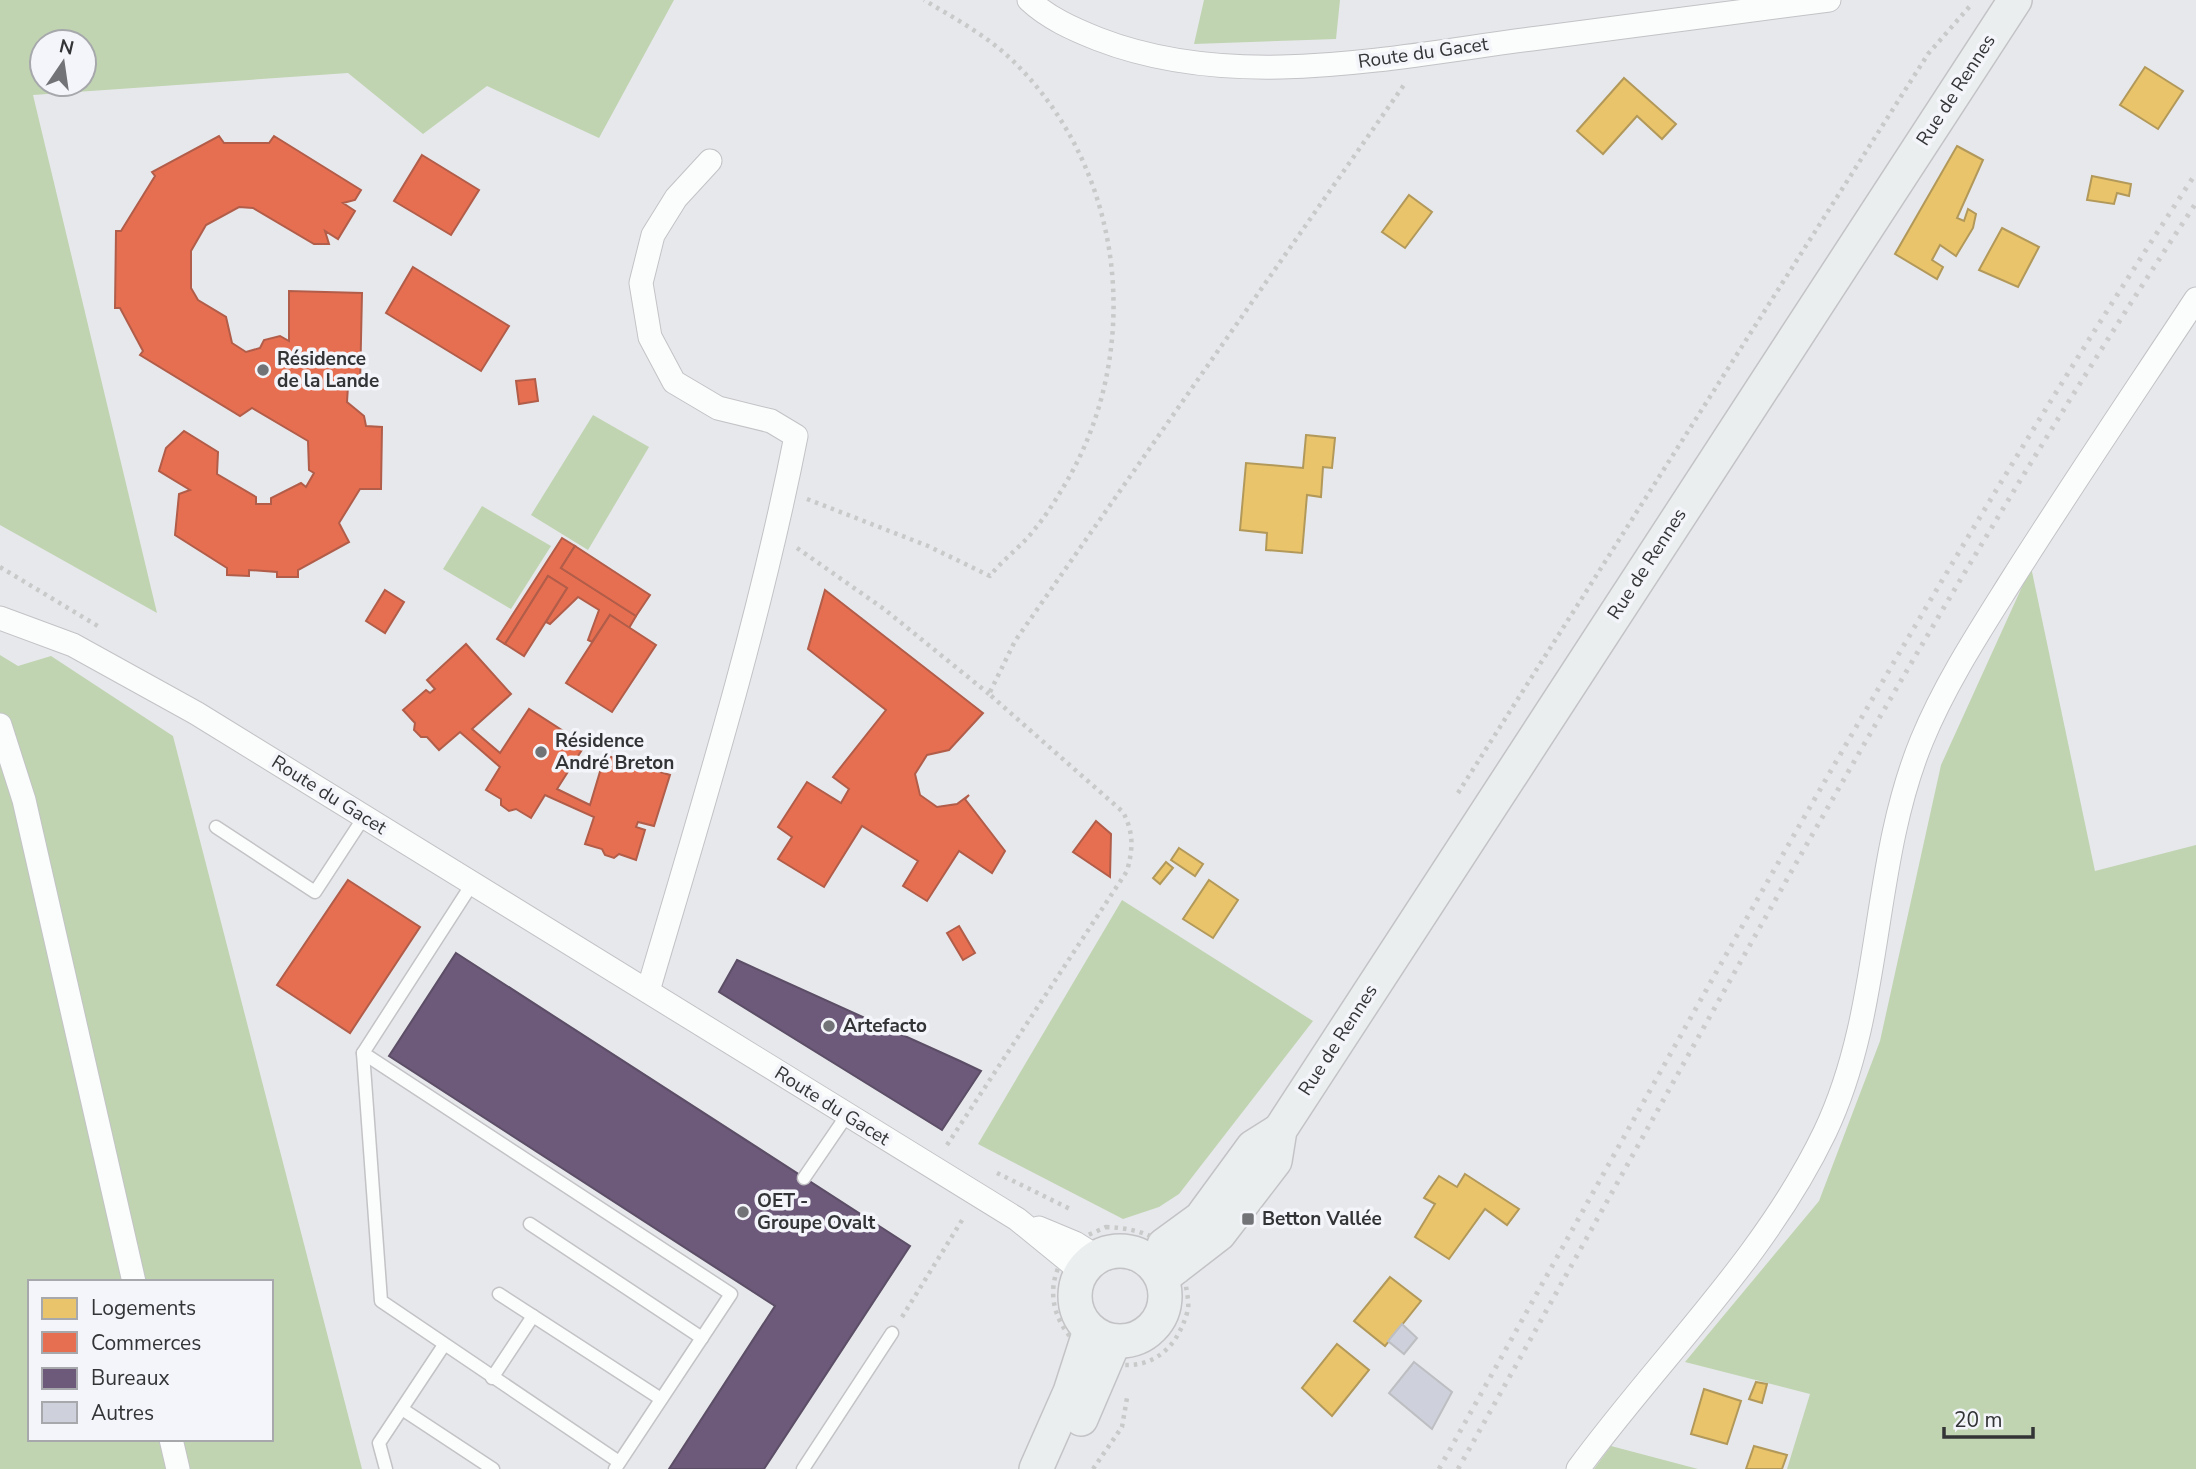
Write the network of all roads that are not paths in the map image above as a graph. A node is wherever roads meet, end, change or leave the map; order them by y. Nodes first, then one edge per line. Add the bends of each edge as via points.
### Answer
1 (1029, 0) edge
2 (1829, 0) edge
3 (2011, 1) edge
4 (710, 161) dead end
5 (2196, 299) edge
6 (0, 618) edge
7 (0, 725) edge
8 (364, 817) junction
9 (216, 827) dead end
10 (472, 884) junction
11 (648, 991) junction
12 (363, 1053) junction
13 (847, 1115) junction
14 (804, 1178) dead end
15 (530, 1224) dead end
16 (1095, 1252) junction
17 (1157, 1252) junction
18 (135, 1280) edge
19 (738, 1283) dead end
20 (499, 1294) dead end
21 (731, 1294) junction
22 (533, 1316) junction
23 (892, 1333) road end
24 (702, 1338) junction
25 (444, 1345) junction
26 (1097, 1345) junction
27 (492, 1378) junction
28 (661, 1399) junction
29 (402, 1409) junction
30 (171, 1441) edge
31 (617, 1466) edge
32 (177, 1469) edge
33 (386, 1469) edge
34 (493, 1469) edge
35 (803, 1469) edge
36 (1037, 1469) edge
37 (1051, 1469) edge
38 (1578, 1469) edge

1 - 2 street, Route du Gacet via 1083,33 1134,53 1252,67 1346,63
3 - 17 main road, Rue de Rennes via 1280,1130 1253,1147 1201,1218
4 - 11 street via 676,198 653,235 641,283 650,337 674,382 718,408 771,421 796,436 716,769
5 - 38 street via 1979,633 1922,740 1895,836 1861,1028 1825,1132 1786,1201 1728,1284
6 - 8 street, Route du Gacet via 74,645 196,713
7 - 18 street via 24,800
8 - 9 lane via 315,892
8 - 10 street, Route du Gacet
10 - 11 street, Route du Gacet
10 - 12 lane
11 - 13 street, Route du Gacet
12 - 21 lane
12 - 25 lane via 381,1301
13 - 14 lane
13 - 16 street, Route du Gacet via 1017,1219
15 - 24 lane
16 - 17 main road
16 - 26 main road via 1076,1287 1075,1302
17 - 26 main road via 1166,1294 1157,1324 1130,1341
19 - 21 lane
20 - 22 lane
21 - 24 lane
22 - 27 lane
22 - 28 lane
23 - 35 lane
24 - 28 lane
25 - 27 lane
25 - 29 lane
26 - 36 main road via 1070,1392
26 - 37 main road via 1089,1405
27 - 31 lane
28 - 31 lane
29 - 33 lane via 379,1443
29 - 34 lane
30 - 32 street

